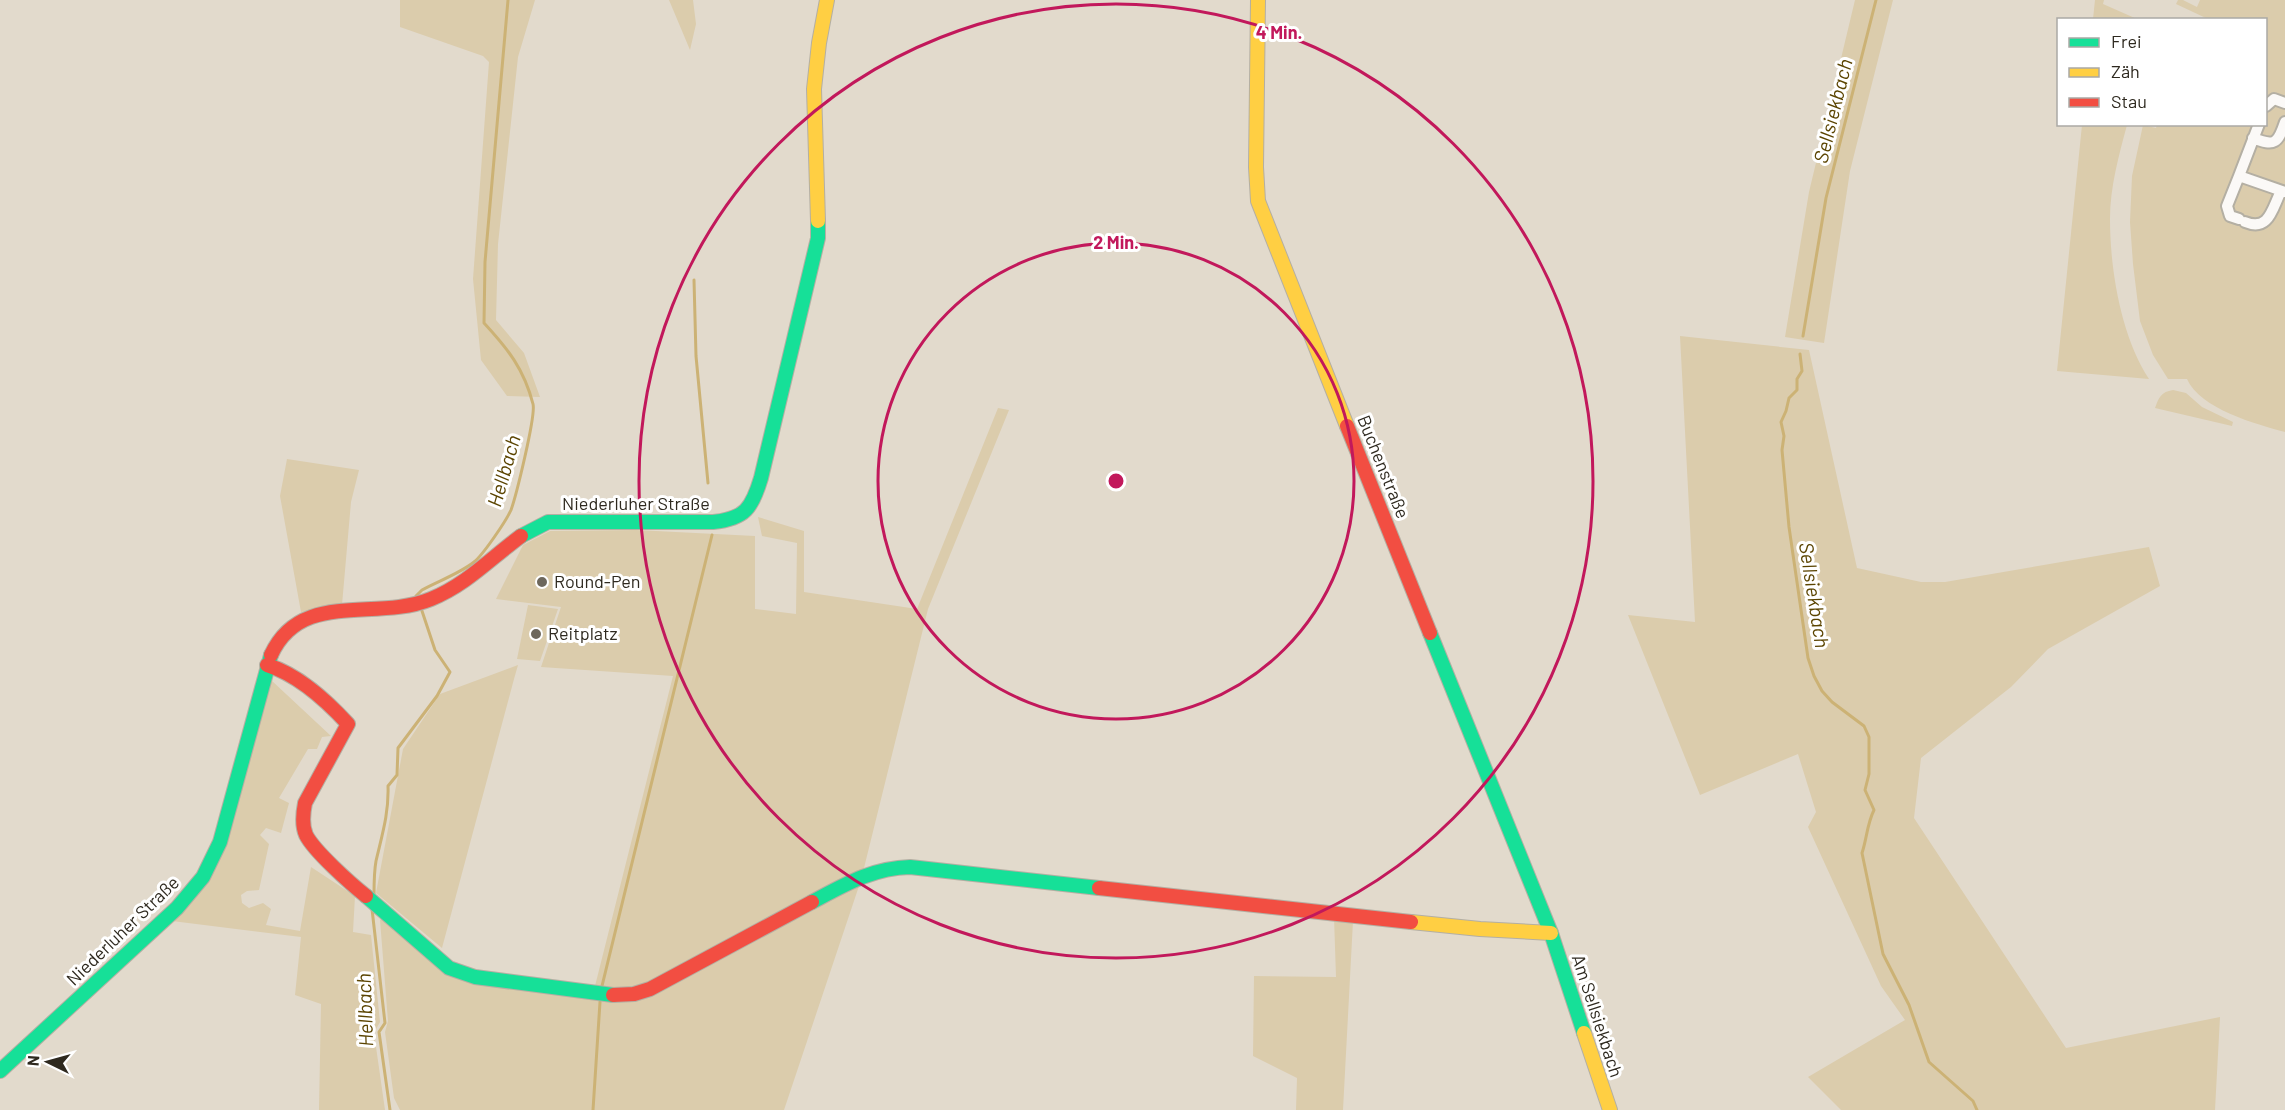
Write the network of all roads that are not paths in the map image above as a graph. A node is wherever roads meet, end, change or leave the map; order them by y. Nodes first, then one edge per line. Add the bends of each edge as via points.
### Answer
1 (827, 0) edge
2 (1258, 0) edge
3 (2285, 103) edge
4 (2267, 104) edge
5 (2285, 122) edge
6 (2258, 126) edge
7 (2253, 138) junction
8 (2239, 176) junction
9 (2283, 192) edge
10 (267, 665) junction
11 (1551, 933) junction
12 (0, 1071) edge
13 (1610, 1110) edge

1 - 10 street, Niederluher Straße via 814,89 818,238 750,508 734,519 713,522 548,522 519,537 476,573 431,599 412,605 303,618 285,629
2 - 11 street, Buchenstraße via 1256,175 1263,218
3 - 4 street via 2274,99
5 - 7 street via 2275,142 2267,144
6 - 7 street
7 - 8 street
8 - 9 street
8 - 9 street via 2227,211 2242,221 2254,225 2265,222
10 - 11 street via 278,667 348,724 305,803 306,835 362,893 449,968 475,977 611,995 634,994 857,878 891,867 1480,929
10 - 12 street, Niederluher Straße via 225,826 203,877 177,908
11 - 13 street, Am Sellsiekbach

